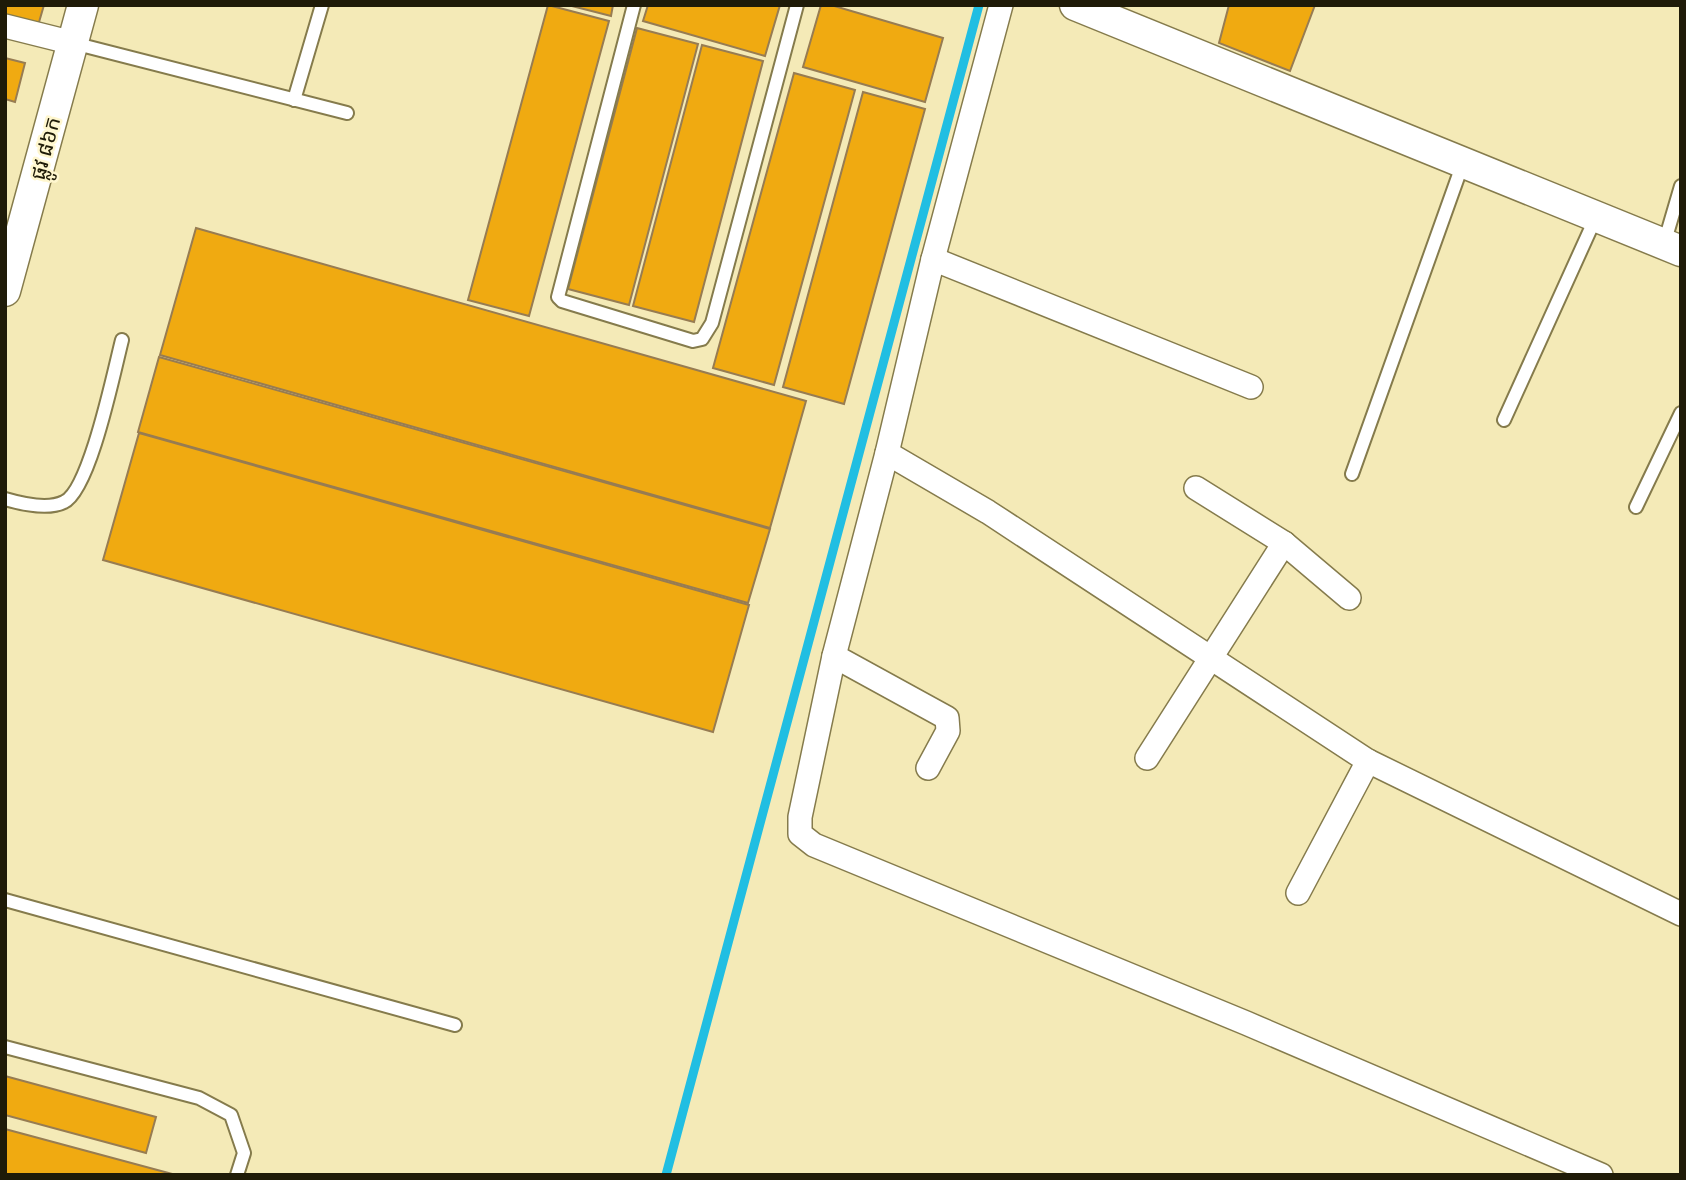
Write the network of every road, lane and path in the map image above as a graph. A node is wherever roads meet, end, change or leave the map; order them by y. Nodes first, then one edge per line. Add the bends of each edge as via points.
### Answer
1 (83, 5) edge
2 (323, 5) edge
3 (634, 5) edge
4 (797, 5) edge
5 (1001, 5) edge
6 (1074, 5) edge
7 (5, 26) edge
8 (73, 43) junction
9 (294, 100) junction
10 (347, 113) dead end
11 (1463, 163) junction
12 (1681, 186) edge
13 (1596, 217) junction
14 (1672, 248) edge
15 (933, 259) junction
16 (5, 291) edge
17 (122, 340) dead end
18 (1251, 387) dead end
19 (1681, 413) edge
20 (1504, 420) dead end
21 (887, 453) junction
22 (1352, 474) dead end
23 (1196, 488) dead end
24 (5, 499) edge
25 (1636, 507) dead end
26 (1284, 543) junction
27 (1349, 598) dead end
28 (834, 656) junction
29 (1209, 658) junction
30 (1147, 758) dead end
31 (1368, 761) junction
32 (928, 768) dead end
33 (1298, 893) dead end
34 (5, 900) edge
35 (1681, 914) edge
36 (455, 1024) dead end
37 (5, 1047) edge
38 (237, 1175) edge
39 (1601, 1175) edge

1 - 8 street, ផ្លូវ ៨៦ក
2 - 9 lane
3 - 4 lane via 558,297 694,341 702,339 712,323
5 - 15 street
6 - 11 street
7 - 8 street
8 - 9 lane
8 - 16 street, ផ្លូវ ៨៦ក
9 - 10 lane
11 - 13 street
11 - 22 lane
12 - 14 lane
13 - 14 street
13 - 20 lane
15 - 18 street
15 - 21 street
17 - 24 lane via 77,492 63,503 29,505
19 - 25 lane
21 - 28 street
21 - 29 street via 988,512
23 - 26 street
26 - 27 street
26 - 29 street
28 - 32 street via 947,718 948,731
28 - 39 street via 800,817 800,834 814,845
29 - 30 street
29 - 31 street
31 - 33 street
31 - 35 street
34 - 36 lane
37 - 38 lane via 199,1098 231,1115 244,1153

